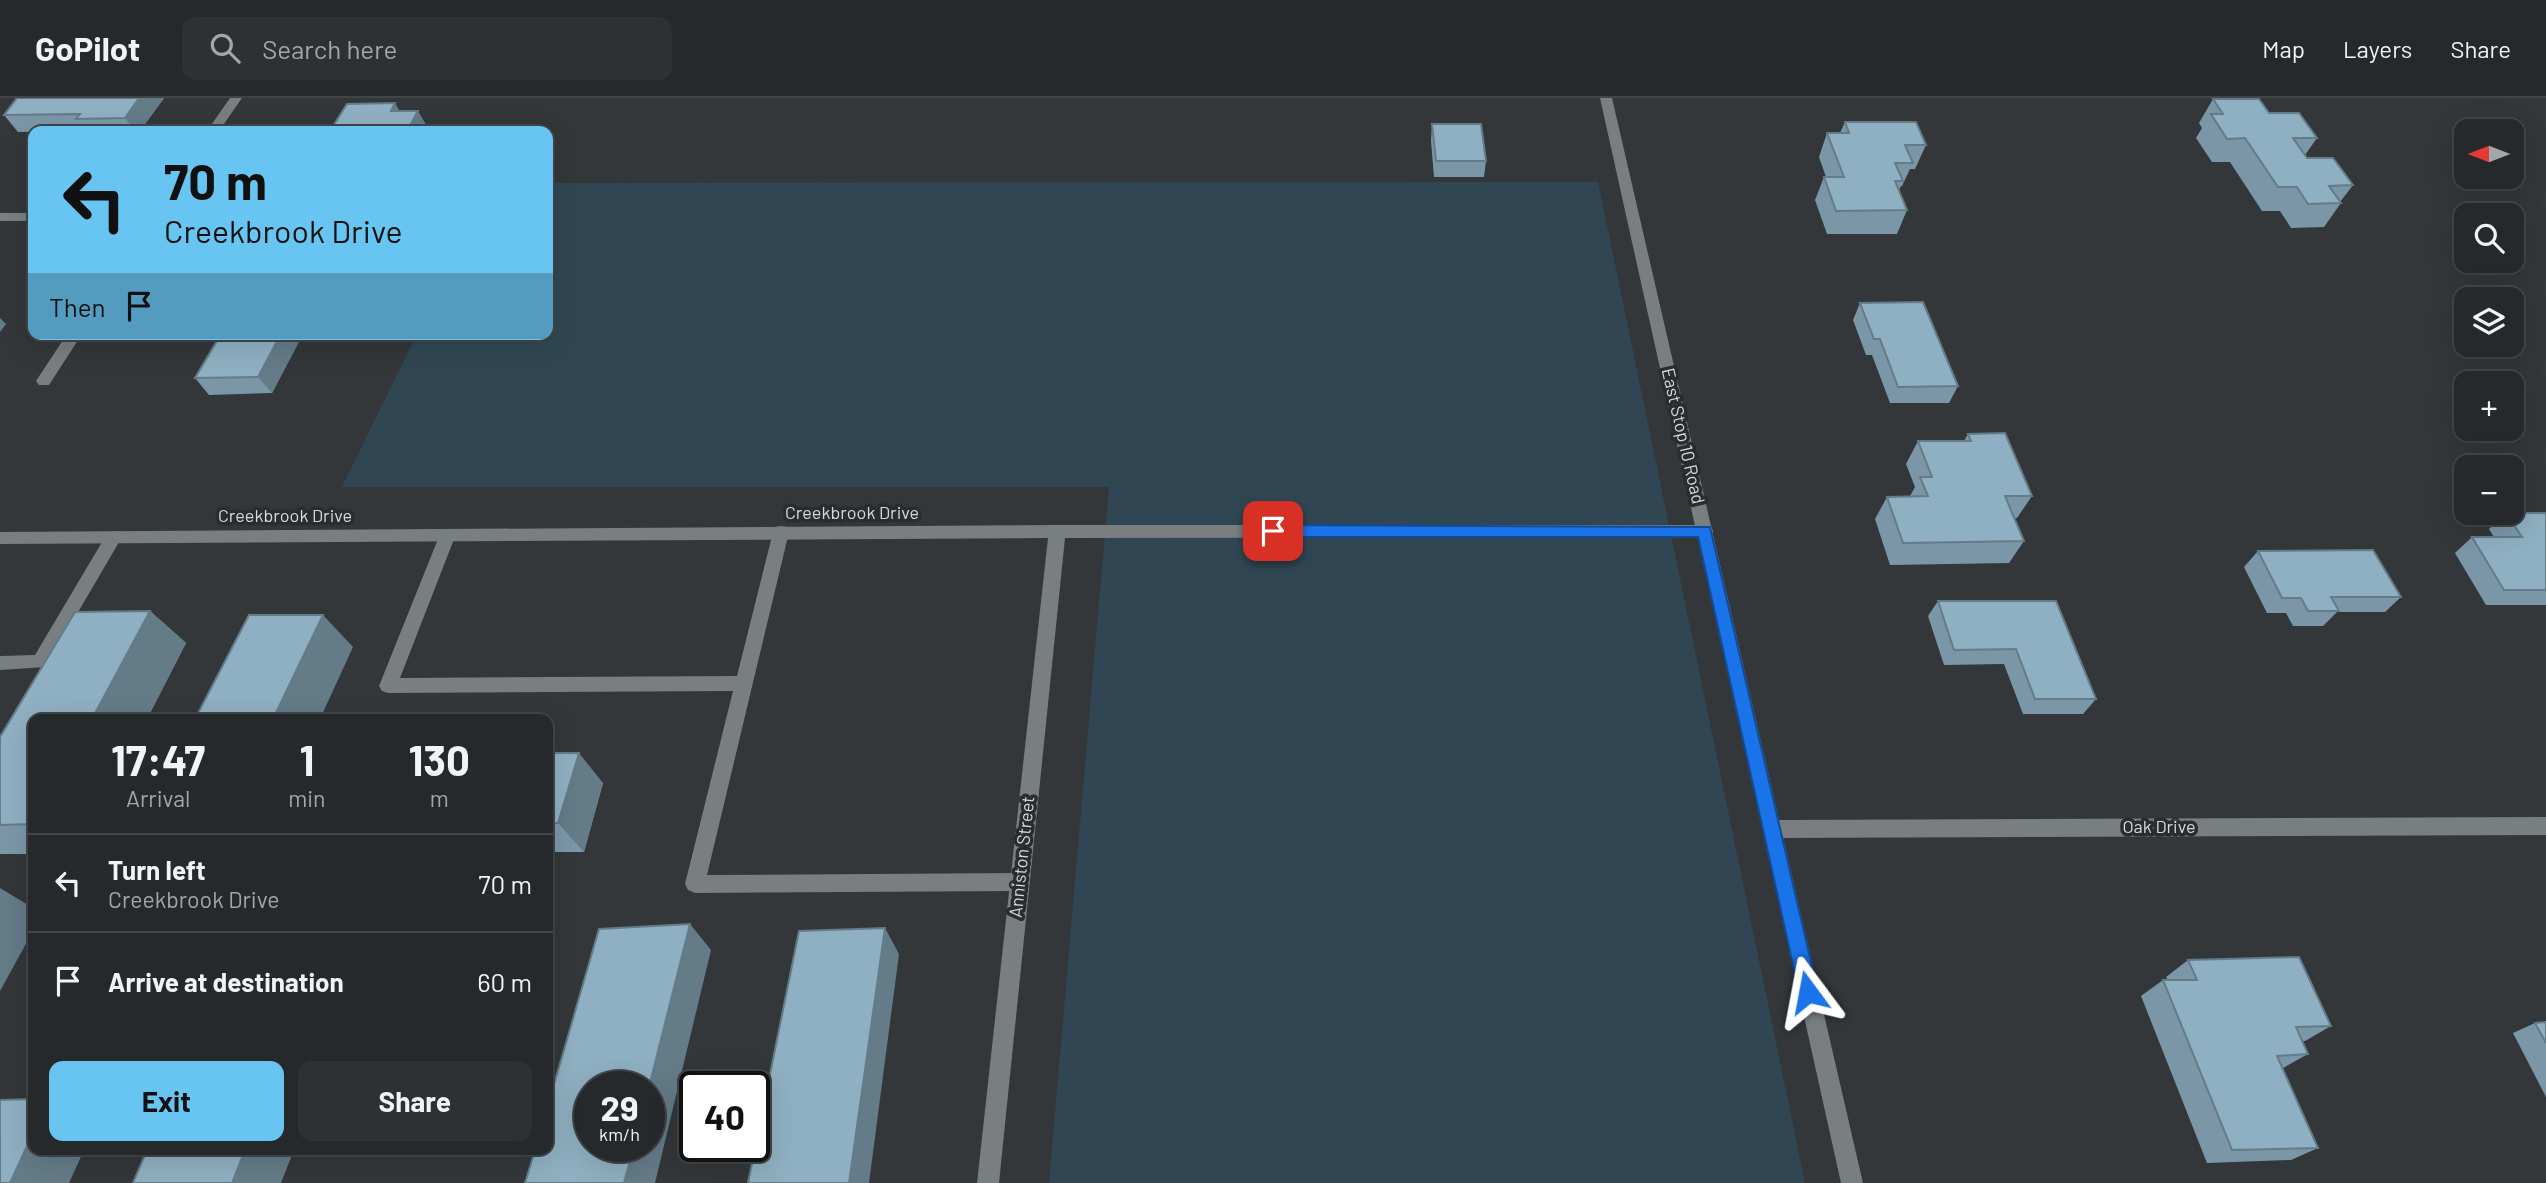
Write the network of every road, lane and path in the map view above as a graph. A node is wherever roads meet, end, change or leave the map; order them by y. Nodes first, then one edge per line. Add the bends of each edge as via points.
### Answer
1 (236, 98) edge
2 (1606, 98) edge
3 (216, 126) edge
4 (0, 217) edge
5 (28, 217) edge
6 (71, 340) edge
7 (44, 381) dead end
8 (1057, 531) junction
9 (1705, 531) junction
10 (781, 532) junction
11 (449, 534) junction
12 (114, 537) junction
13 (0, 538) edge
14 (0, 663) edge
15 (744, 682) junction
16 (2546, 826) edge
17 (1772, 829) junction
18 (1020, 882) junction
19 (989, 1183) edge
20 (1852, 1183) edge

1 - 3 street
2 - 9 street, East Stop 10 Road
4 - 5 street
6 - 7 street
8 - 9 street, Creekbrook Drive
8 - 10 street, Creekbrook Drive
8 - 18 street, Anniston Street
9 - 17 street, East Stop 10 Road
10 - 11 street, Creekbrook Drive
10 - 15 street
11 - 12 street, Creekbrook Drive
11 - 15 street via 388,686
12 - 13 street, Creekbrook Drive
12 - 14 street via 40,663
15 - 18 street via 695,884
16 - 17 street, Oak Drive
17 - 20 street, East Stop 10 Road
18 - 19 street, Anniston Street

